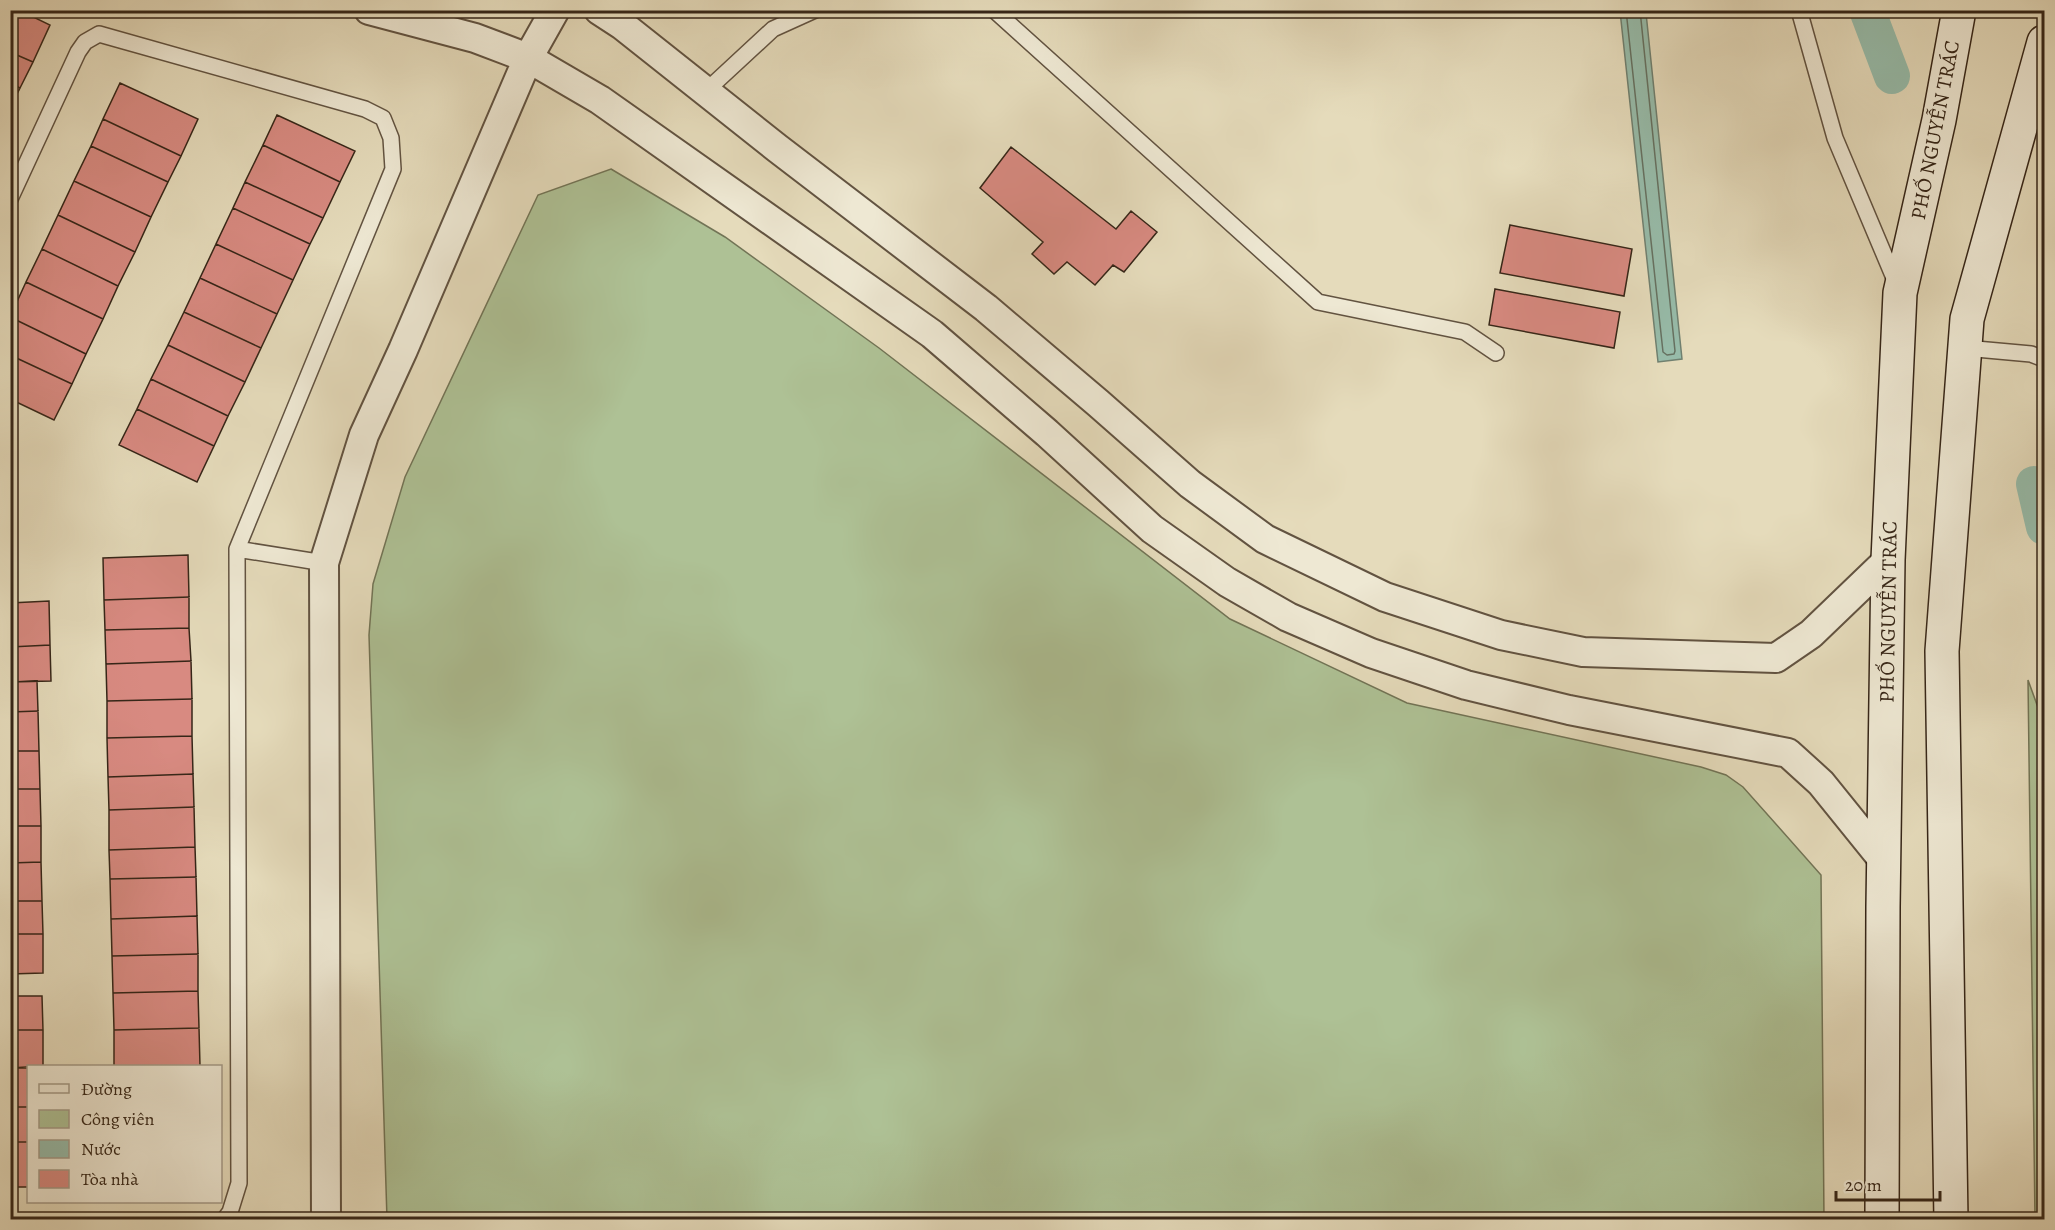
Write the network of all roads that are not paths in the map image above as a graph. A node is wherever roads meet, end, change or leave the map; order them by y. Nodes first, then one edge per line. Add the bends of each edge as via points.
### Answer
1 (369, 10) edge
2 (555, 10) edge
3 (599, 10) edge
4 (815, 10) edge
5 (994, 10) edge
6 (1800, 10) edge
7 (1957, 12) edge
8 (2044, 42) edge
9 (528, 58) junction
10 (706, 92) junction
11 (10, 199) edge
12 (1900, 293) junction
13 (1965, 348) junction
14 (1496, 353) dead end
15 (2044, 359) edge
16 (237, 549) junction
17 (1888, 560) junction
18 (324, 563) junction
19 (1884, 861) junction
20 (224, 1220) edge
21 (326, 1220) edge
22 (1882, 1220) edge
23 (1951, 1220) edge

1 - 9 street via 475,38
2 - 9 street
3 - 10 street
4 - 10 lane via 773,29
5 - 14 lane via 1318,303 1465,332
6 - 12 lane via 1835,138
7 - 12 main road, PHỐ NGUYỄN TRÁC via 1939,120
8 - 13 main road via 1967,319
9 - 18 street via 364,435
9 - 19 street via 600,100 932,334 1152,529 1227,582 1288,616 1371,653 1466,686 1788,753 1821,783
10 - 17 street via 986,308 1190,484 1265,539 1385,597 1501,635 1583,652 1776,658 1811,634
11 - 16 lane via 78,52 85,42 99,34 365,109 383,118 391,138 393,169
12 - 17 main road, PHỐ NGUYỄN TRÁC
13 - 15 lane via 2031,354
13 - 23 main road via 1942,651
16 - 18 lane
16 - 20 lane via 239,1183
17 - 19 main road, PHỐ NGUYỄN TRÁC
18 - 21 street
19 - 22 main road, PHỐ NGUYỄN TRÁC

